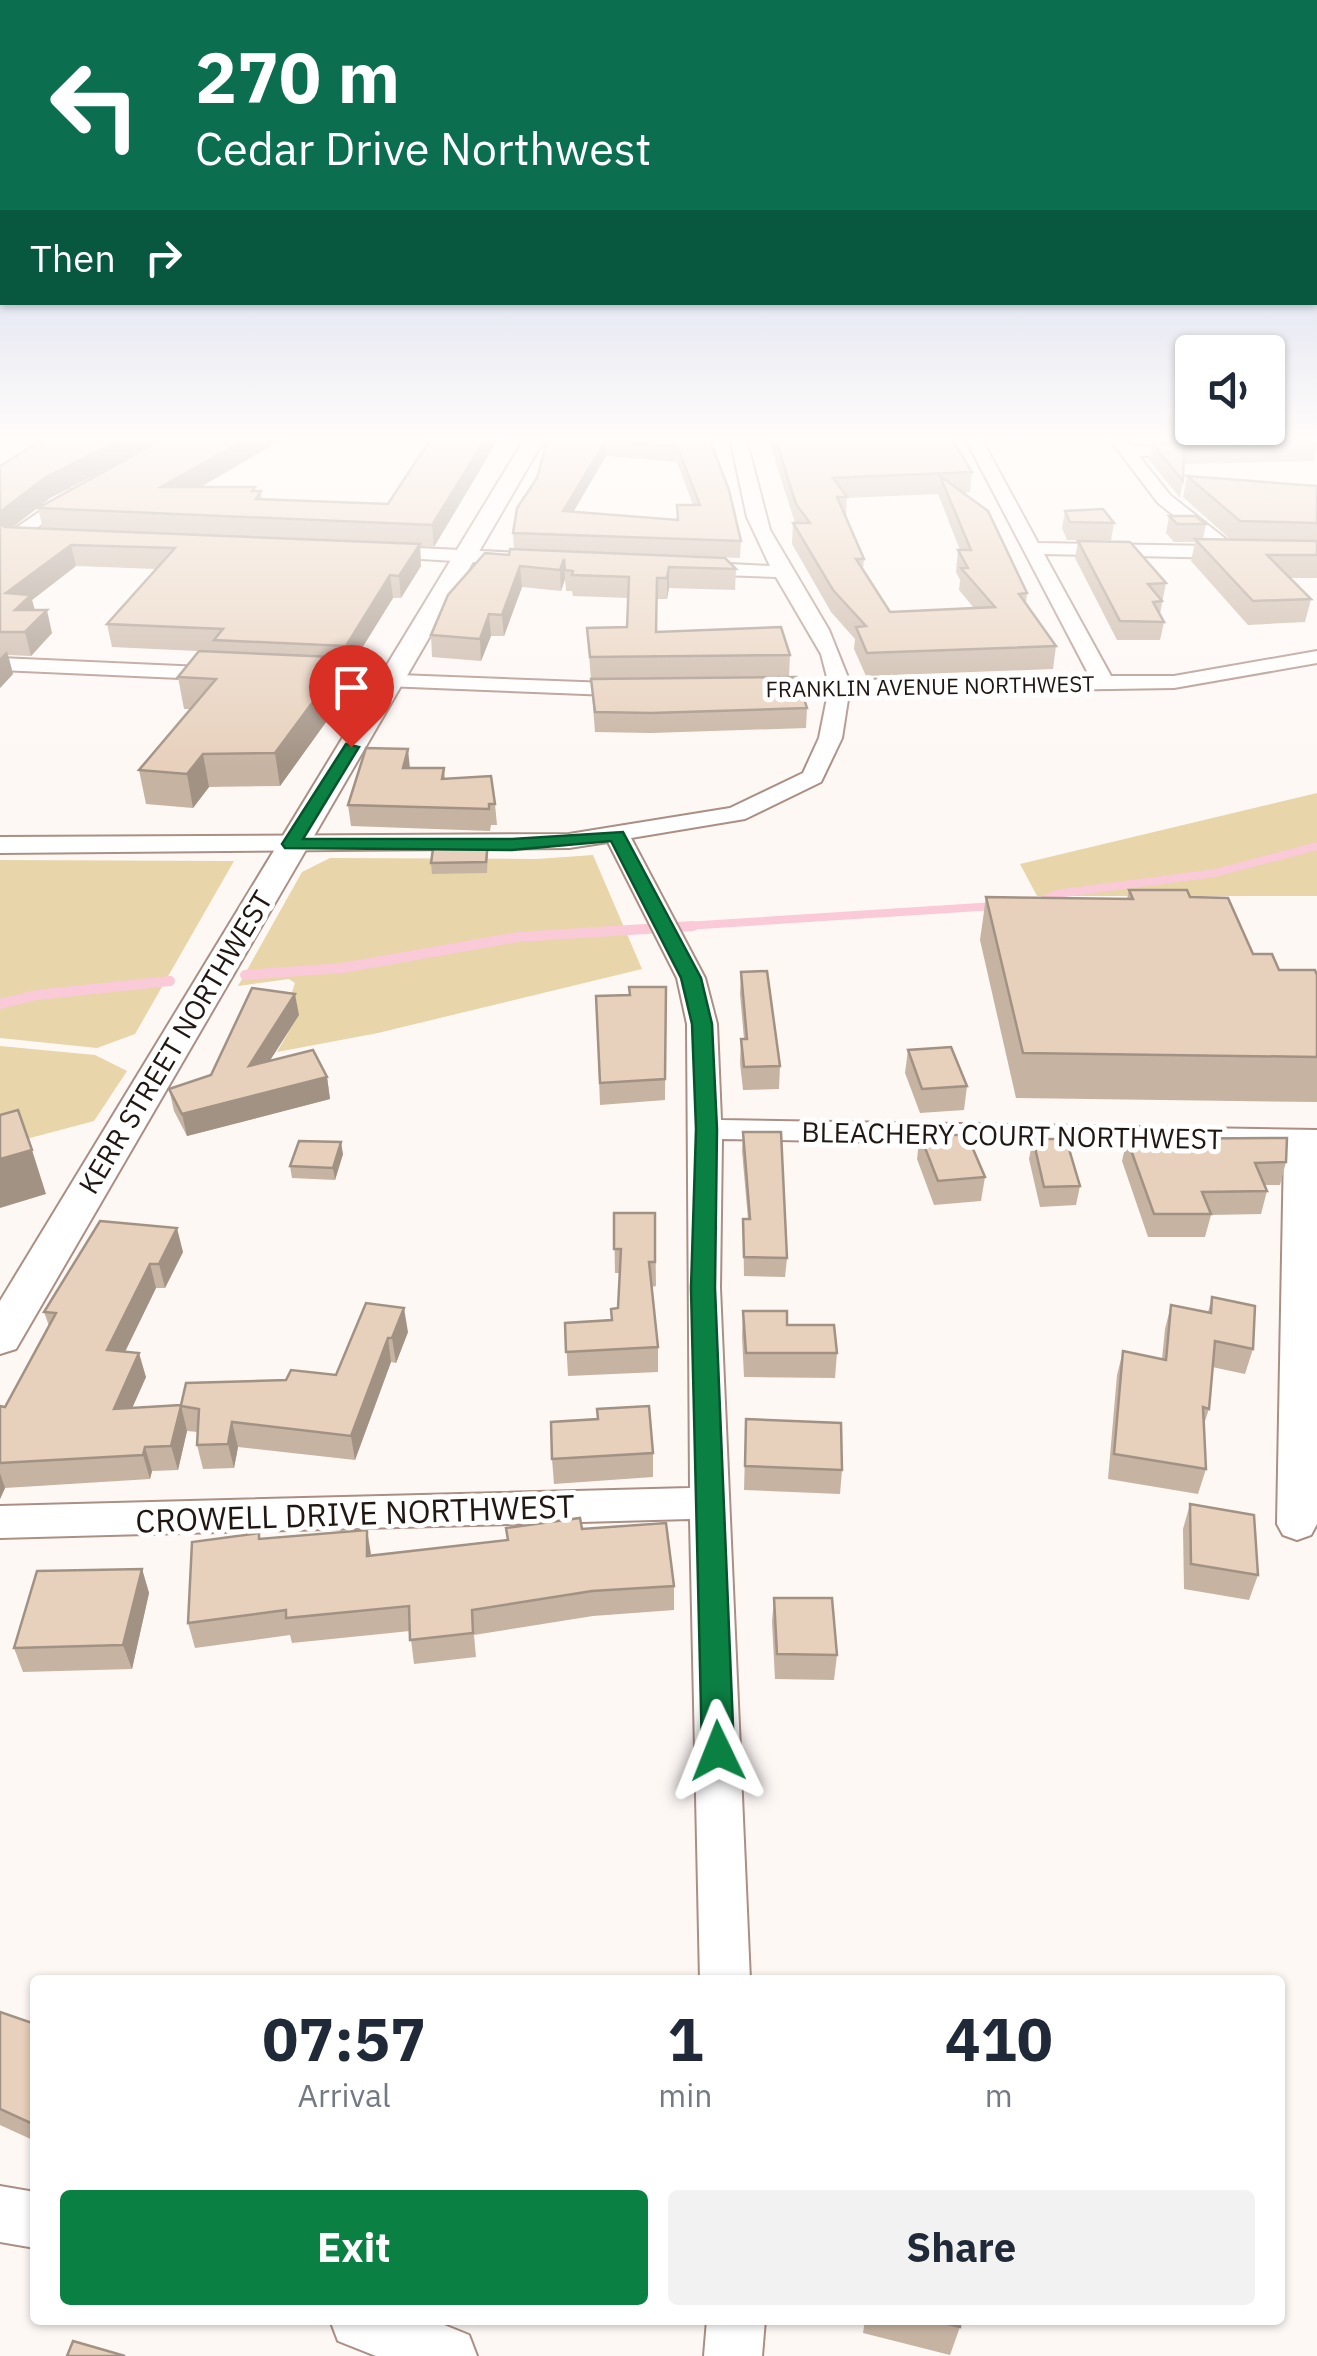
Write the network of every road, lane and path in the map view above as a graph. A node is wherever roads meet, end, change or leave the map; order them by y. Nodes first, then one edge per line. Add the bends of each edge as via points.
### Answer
1 (470, 548) edge
2 (770, 548) edge
3 (1031, 548) joint
4 (1225, 548) edge
5 (352, 551) edge
6 (1229, 552) junction
7 (1317, 554) edge
8 (465, 556) junction
9 (536, 560) edge
10 (668, 566) edge
11 (783, 572) junction
12 (1317, 658) edge
13 (0, 664) edge
14 (392, 681) junction
15 (1104, 684) junction
16 (843, 687) junction
17 (733, 688) edge
18 (659, 689) edge
19 (617, 836) junction
20 (291, 844) junction
21 (0, 845) edge
22 (706, 1129) junction
23 (1308, 1140) edge
24 (0, 1338) edge
25 (710, 1502) junction
26 (0, 1522) edge
27 (1297, 1524) dead end
28 (725, 1975) edge
29 (0, 2214) edge
30 (30, 2219) edge
31 (371, 2325) edge
32 (736, 2325) edge
33 (448, 2356) edge
34 (733, 2356) edge

1 - 8 street, KERR STREET NORTHWEST
2 - 11 street
3 - 6 street
3 - 15 street
4 - 6 street
5 - 8 street
6 - 7 street
8 - 9 street
8 - 14 street, KERR STREET NORTHWEST
10 - 11 street
11 - 16 street
12 - 15 street, FRANKLIN AVENUE NORTHWEST via 1191,681
13 - 14 street
14 - 18 street
14 - 20 street, KERR STREET NORTHWEST
15 - 16 street, FRANKLIN AVENUE NORTHWEST
16 - 17 street, FRANKLIN AVENUE NORTHWEST
16 - 19 street via 841,713 812,778 736,814
19 - 20 street via 512,844
19 - 22 street via 691,978 702,1024
20 - 21 street
20 - 24 street, KERR STREET NORTHWEST
22 - 23 street, BLEACHERY COURT NORTHWEST
22 - 25 street
23 - 27 street
25 - 26 street, CROWELL DRIVE NORTHWEST
25 - 28 street
29 - 30 street
31 - 33 street
32 - 34 street

